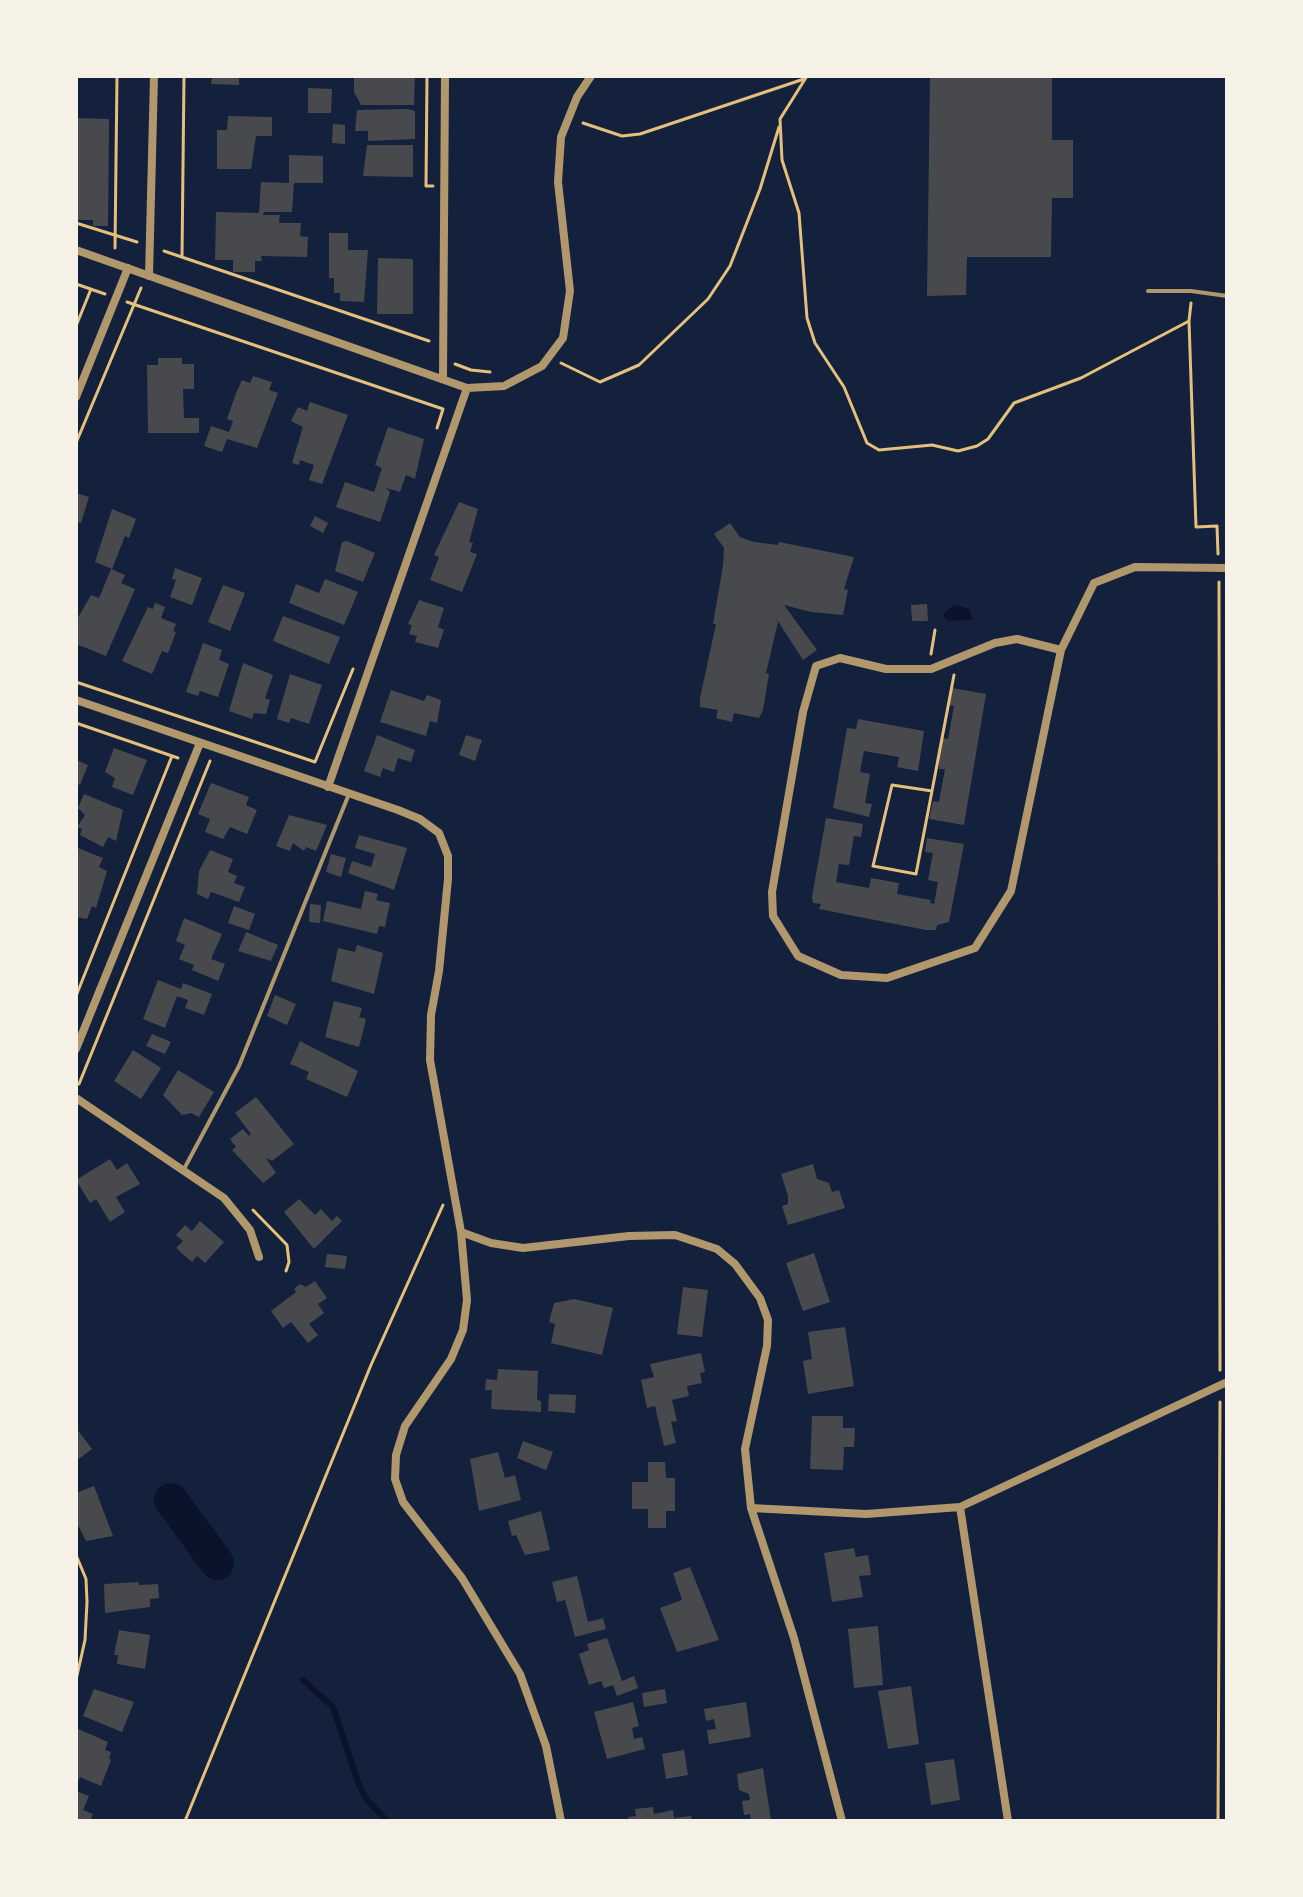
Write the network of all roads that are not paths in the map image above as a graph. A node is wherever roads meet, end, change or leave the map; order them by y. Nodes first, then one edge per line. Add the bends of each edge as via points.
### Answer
1 (154, 76) edge
2 (445, 76) edge
3 (591, 76) edge
4 (76, 250) edge
5 (128, 268) junction
6 (149, 276) junction
7 (1148, 291) dead end
8 (1227, 296) edge
9 (443, 376) junction
10 (467, 388) junction
11 (76, 397) edge
12 (1223, 568) edge
13 (1061, 650) junction
14 (76, 700) edge
15 (200, 743) junction
16 (328, 787) junction
17 (349, 794) junction
18 (76, 1049) edge
19 (76, 1098) edge
20 (183, 1171) junction
21 (461, 1232) junction
22 (259, 1257) dead end
23 (1224, 1384) edge
24 (960, 1507) junction
25 (751, 1508) junction
26 (561, 1821) edge
27 (842, 1821) edge
28 (1008, 1821) edge

1 - 6 street
2 - 9 street
3 - 10 street via 561,137 558,182 570,291 563,338 551,358 531,375 504,386
4 - 5 street
5 - 6 street
5 - 11 street
6 - 9 street
7 - 8 lane
9 - 10 street
10 - 16 street
12 - 13 street via 1135,567 1094,583
13 - 13 street via 1011,891 975,948 887,978 841,975 798,956 773,916 772,892 816,666 840,658 886,669 924,669 1017,639
14 - 15 street
15 - 16 street
15 - 18 street
16 - 17 street
17 - 20 lane via 239,1066
17 - 21 street via 420,819 439,833 448,856 430,1060
19 - 20 street
20 - 22 street via 224,1198 250,1230
21 - 25 street via 523,1248 675,1235 699,1240 735,1264 760,1298 768,1320 745,1449
21 - 26 street via 467,1300 463,1330 451,1359 405,1426 395,1479 417,1523 462,1578 520,1674 546,1746
23 - 24 street
24 - 25 street via 866,1514
24 - 28 street
25 - 27 street via 794,1638

